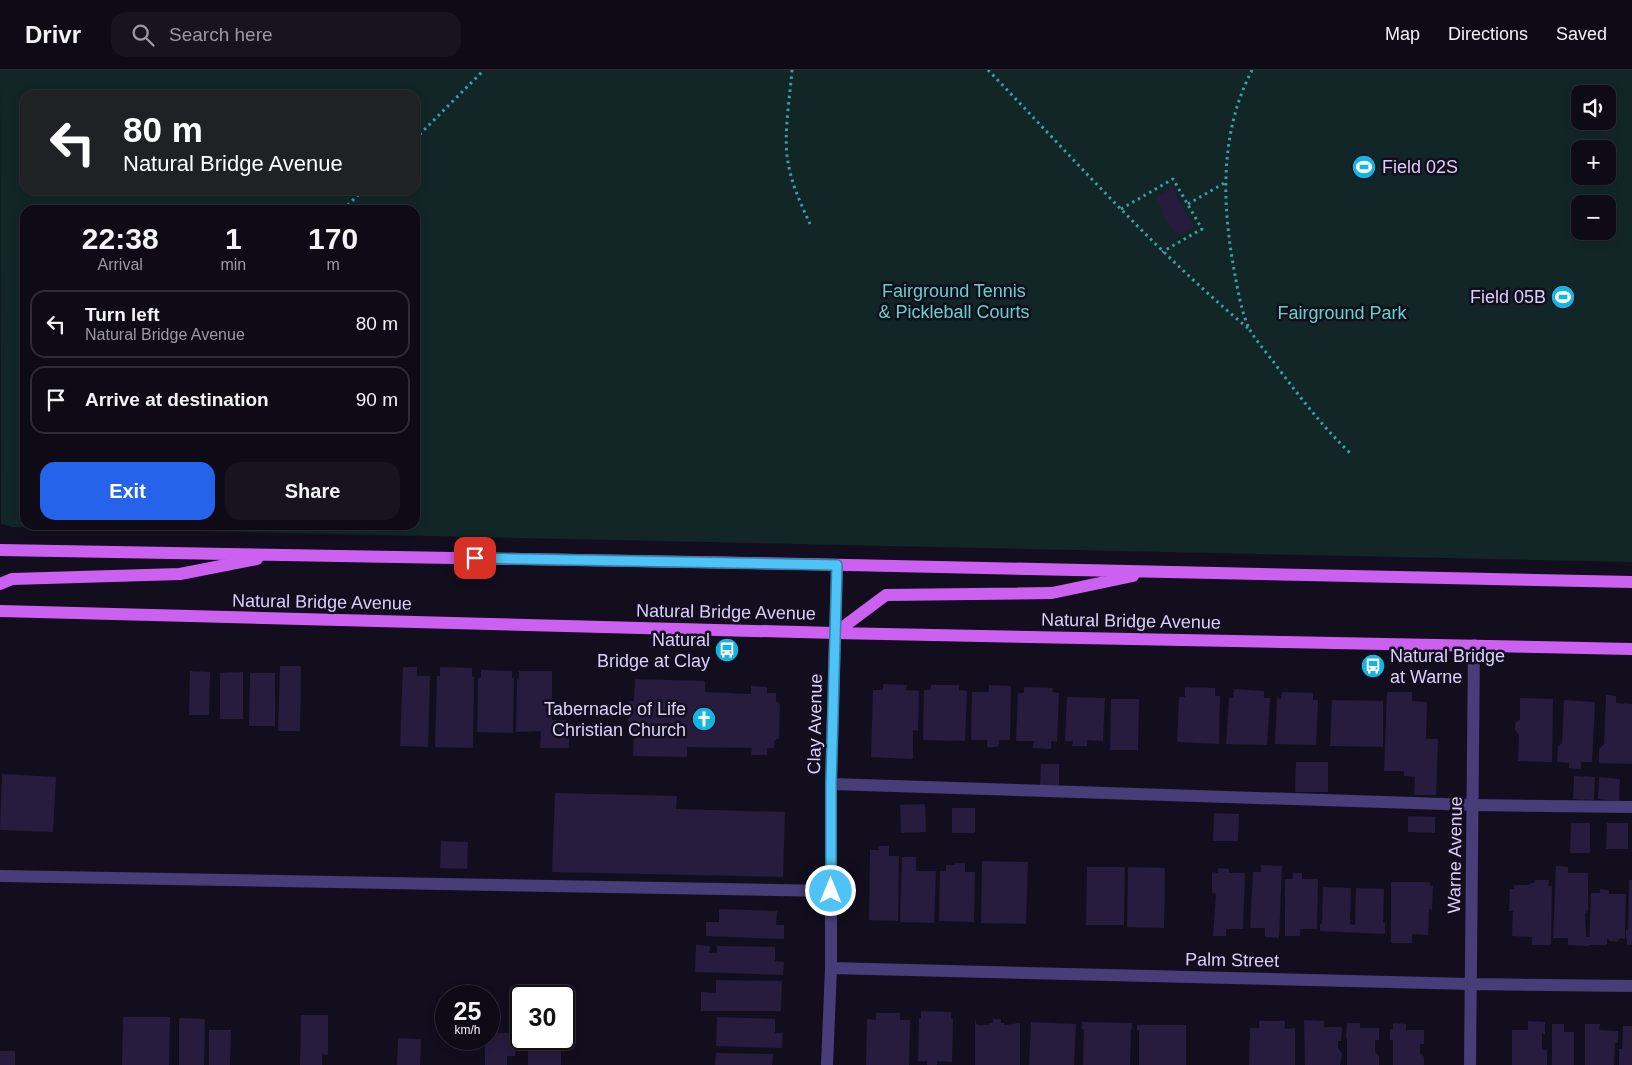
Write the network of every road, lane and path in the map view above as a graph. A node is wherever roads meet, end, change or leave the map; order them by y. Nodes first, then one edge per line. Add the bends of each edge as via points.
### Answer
1 (484, 70) edge
2 (792, 70) edge
3 (988, 70) edge
4 (1252, 70) edge
5 (420, 134) edge
6 (1226, 182) junction
7 (358, 195) edge
8 (1188, 204) junction
9 (348, 205) edge
10 (1122, 209) junction
11 (810, 224) dead end
12 (1162, 252) junction
13 (1250, 329) junction
14 (1351, 454) dead end
15 (0, 550) edge
16 (282, 554) junction
17 (837, 565) junction
18 (1155, 572) junction
19 (1632, 582) edge
20 (0, 584) edge
21 (0, 612) edge
22 (835, 633) junction
23 (1474, 646) junction
24 (1632, 649) edge
25 (831, 784) junction
26 (1474, 805) junction
27 (1632, 807) edge
28 (0, 876) edge
29 (831, 891) junction
30 (831, 968) junction
31 (1470, 984) junction
32 (1632, 986) edge
33 (827, 1065) edge
34 (1470, 1065) edge

1 - 5 path
2 - 11 path via 787,161
3 - 10 path
4 - 6 path via 1242,89 1231,125
6 - 8 path
6 - 13 path via 1230,248 1238,292
7 - 9 path
8 - 10 path via 1174,179
8 - 12 path via 1202,229
10 - 12 path
12 - 13 path
13 - 14 path via 1305,405
15 - 16 main road
16 - 17 main road
16 - 20 main road via 180,574 12,579
17 - 18 main road
17 - 22 street, Clay Avenue
18 - 19 main road
18 - 22 main road via 1052,593 886,595
21 - 22 main road, Natural Bridge Avenue
22 - 23 main road, Natural Bridge Avenue
22 - 25 street, Clay Avenue
23 - 24 main road, Natural Bridge Avenue
23 - 26 street, Warne Avenue
25 - 26 street
25 - 29 street, Clay Avenue
26 - 27 street
26 - 31 street, Warne Avenue
28 - 29 street
29 - 30 street, Clay Avenue
30 - 31 street, Palm Street
30 - 33 street, Clay Avenue
31 - 32 street, Palm Street
31 - 34 street, Warne Avenue

